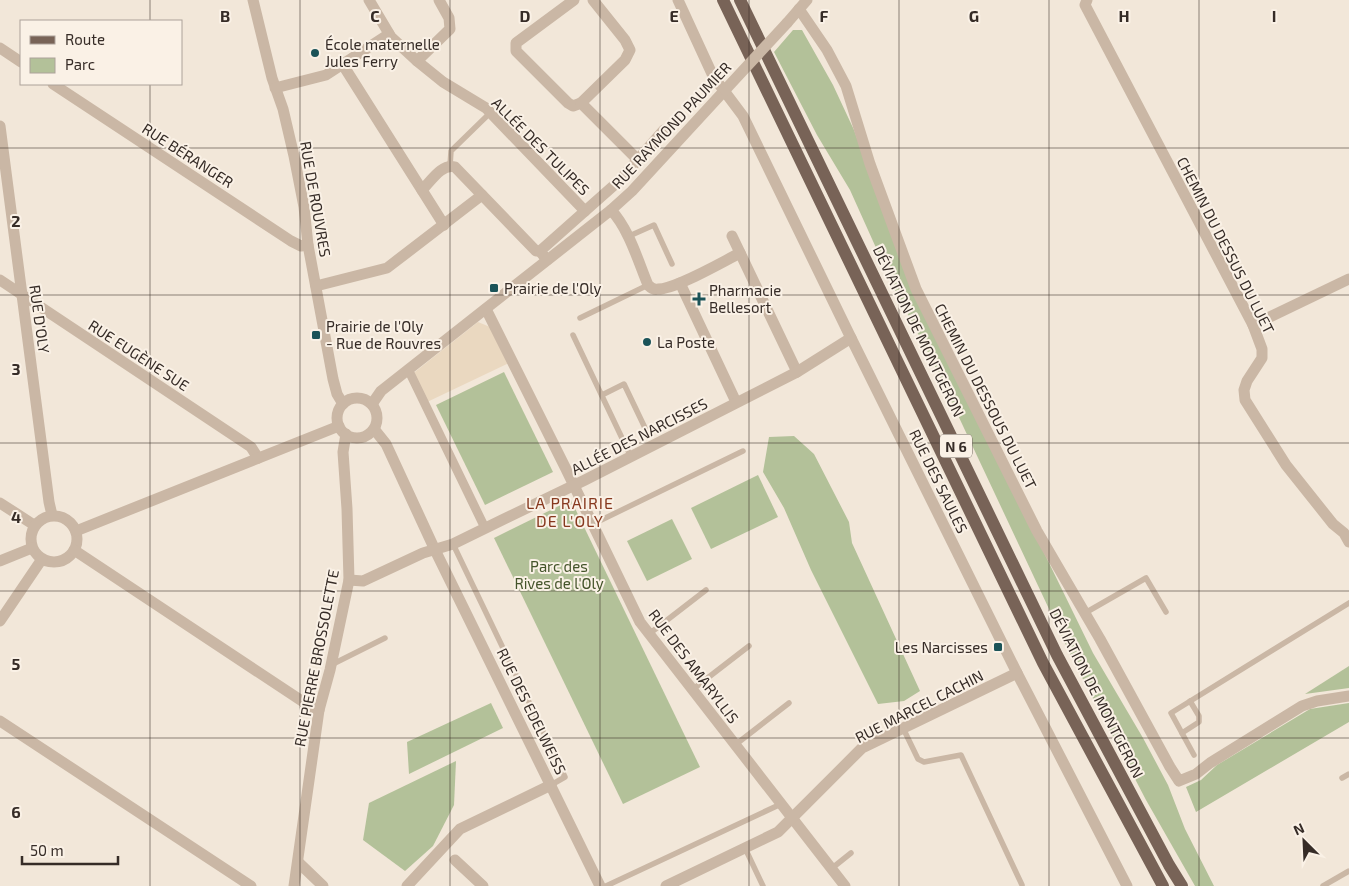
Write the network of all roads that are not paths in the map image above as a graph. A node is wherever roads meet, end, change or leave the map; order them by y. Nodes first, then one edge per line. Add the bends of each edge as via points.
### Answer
1 (252, 0) edge
2 (369, 0) edge
3 (439, 0) edge
4 (574, 0) edge
5 (593, 0) edge
6 (678, 0) edge
7 (723, 0) edge
8 (740, 0) edge
9 (808, 0) edge
10 (1087, 0) edge
11 (799, 9) junction
12 (389, 34) junction
13 (0, 48) edge
14 (20, 61) edge
15 (417, 61) junction
16 (343, 65) junction
17 (56, 85) edge
18 (275, 88) junction
19 (725, 90) junction
20 (582, 103) junction
21 (490, 113) junction
22 (0, 126) edge
23 (664, 130) dead end
24 (638, 160) junction
25 (450, 166) junction
26 (422, 190) junction
27 (482, 195) junction
28 (611, 210) junction
29 (585, 211) junction
30 (444, 224) junction
31 (732, 236) dead end
32 (628, 237) junction
33 (308, 246) junction
34 (740, 253) junction
35 (544, 256) junction
36 (672, 264) dead end
37 (1349, 279) edge
38 (0, 280) edge
39 (680, 283) junction
40 (648, 285) junction
41 (316, 286) junction
42 (22, 295) junction
43 (486, 309) junction
44 (580, 318) dead end
45 (1253, 325) junction
46 (573, 335) dead end
47 (851, 338) junction
48 (408, 370) junction
49 (797, 372) junction
50 (602, 395) junction
51 (736, 402) junction
52 (343, 404) junction
53 (372, 404) junction
54 (374, 429) junction
55 (342, 430) junction
56 (646, 430) dead end
57 (742, 451) dead end
58 (631, 457) junction
59 (258, 458) junction
60 (574, 485) junction
61 (0, 503) edge
62 (52, 515) junction
63 (593, 524) junction
64 (34, 525) junction
65 (485, 528) junction
66 (76, 532) junction
67 (1347, 535) edge
68 (453, 544) junction
69 (32, 548) junction
70 (74, 550) junction
71 (435, 550) junction
72 (42, 559) junction
73 (0, 561) edge
74 (349, 580) junction
75 (706, 590) dead end
76 (1349, 603) edge
77 (1166, 612) dead end
78 (1085, 613) junction
79 (0, 621) edge
80 (649, 634) junction
81 (385, 638) dead end
82 (749, 646) dead end
83 (331, 665) junction
84 (1018, 673) junction
85 (692, 690) junction
86 (1349, 696) edge
87 (1190, 701) junction
88 (788, 703) dead end
89 (319, 710) junction
90 (0, 721) edge
91 (903, 728) junction
92 (1182, 733) junction
93 (735, 745) junction
94 (1194, 755) dead end
95 (1349, 774) edge
96 (1342, 778) dead end
97 (551, 785) junction
98 (781, 804) junction
99 (792, 819) junction
100 (745, 848) junction
101 (851, 853) dead end
102 (455, 860) dead end
103 (298, 862) junction
104 (831, 868) junction
105 (1349, 871) edge
106 (1022, 884) dead end
107 (251, 886) edge
108 (294, 886) edge
109 (323, 886) edge
110 (406, 886) edge
111 (483, 886) edge
112 (600, 886) edge
113 (606, 886) edge
114 (666, 886) edge
115 (763, 886) edge
116 (845, 886) edge
117 (1127, 886) edge
118 (1163, 886) edge
119 (1182, 886) edge
120 (1323, 886) edge

1 - 18 street, RUE DE ROUVRES
2 - 12 street, ALLÉE DES TULIPES
3 - 15 street via 449,18 450,29
4 - 20 street via 516,43 516,51 568,103 574,106
5 - 20 street via 630,50 625,60
6 - 19 street, RUE DES SAULES via 713,76
7 - 118 main road, N 6 via 1044,663
8 - 119 main road, DÉVIATION DE MONTGERON / N 6 via 1058,655
9 - 11 street, RUE RAYMOND PAUMIER
10 - 45 street, CHEMIN DU DESSUS DU LUET via 1085,5
11 - 19 street, RUE RAYMOND PAUMIER, bridge
11 - 78 street, CHEMIN DU DESSOUS DU LUET via 827,50 846,86 870,164 916,289 1037,532
12 - 15 street, ALLÉE DES TULIPES
12 - 16 street
13 - 14 street
15 - 21 street, ALLÉE DES TULIPES
16 - 18 street via 326,75
16 - 26 street
17 - 33 street, RUE BÉRANGER via 291,240
18 - 33 street, RUE DE ROUVRES via 294,156
19 - 28 street, RUE RAYMOND PAUMIER
19 - 47 street, RUE DES SAULES via 743,116
20 - 24 street
21 - 25 lane via 451,151
21 - 29 street, ALLÉE DES TULIPES
22 - 42 street, RUE D'OLY
23 - 24 street, RUE RAYMOND PAUMIER
24 - 29 street, RUE RAYMOND PAUMIER
25 - 26 street via 444,167
25 - 27 street via 455,167
26 - 30 street
27 - 30 street
27 - 35 street
28 - 32 street
28 - 35 street, RUE RAYMOND PAUMIER
29 - 35 street, RUE RAYMOND PAUMIER
30 - 41 street via 387,268
31 - 34 street
32 - 36 lane via 654,225
32 - 40 street
33 - 41 street, RUE DE ROUVRES
34 - 39 street
34 - 49 street
35 - 43 street, RUE RAYMOND PAUMIER
37 - 45 street
38 - 42 street, RUE EUGÈNE SUE
39 - 40 street via 658,290
39 - 51 street
40 - 44 lane
41 - 52 street, RUE DE ROUVRES via 333,379
42 - 59 street, RUE EUGÈNE SUE via 251,447
42 - 62 street, RUE D'OLY
43 - 48 street, RUE RAYMOND PAUMIER
43 - 60 street, RUE DES AMARYLLIS
45 - 67 street, CHEMIN DU DESSUS DU LUET via 1262,358 1247,381 1245,400 1286,465 1333,524
46 - 50 lane
47 - 49 street, ALLÉE DES NARCISSES
47 - 84 street, RUE DES SAULES
48 - 53 street, RUE RAYMOND PAUMIER via 381,391
48 - 65 street
49 - 51 street, ALLÉE DES NARCISSES
50 - 56 lane via 624,384
50 - 58 lane
51 - 58 street, ALLÉE DES NARCISSES
52 - 53 street via 354,398
52 - 55 street via 338,414
53 - 54 street via 377,416
54 - 55 street via 361,437
54 - 71 street, RUE DES EDELWEISS via 386,444
55 - 59 street
55 - 74 street, RUE PIERRE BROSSOLETTE
57 - 63 lane
58 - 60 street, ALLÉE DES NARCISSES
59 - 66 street
60 - 63 street, RUE DES AMARYLLIS
60 - 65 street, ALLÉE DES NARCISSES
61 - 64 street
62 - 64 street
62 - 66 street via 67,519
63 - 80 street, RUE DES AMARYLLIS via 640,622
64 - 69 street via 30,540
65 - 68 street, ALLÉE DES NARCISSES
66 - 70 street
68 - 71 street, ALLÉE DES NARCISSES
68 - 97 lane via 565,777
69 - 72 street
69 - 73 street
70 - 72 street via 56,562
70 - 89 street
71 - 74 street, ALLÉE DES NARCISSES via 363,582
71 - 97 street, RUE DES EDELWEISS
72 - 79 street
74 - 83 street, RUE PIERRE BROSSOLETTE
75 - 80 lane
76 - 87 lane
77 - 78 lane via 1146,578
78 - 86 street, CHEMIN DU DESSOUS DU LUET via 1179,781 1196,774 1302,706
80 - 85 street, RUE DES AMARYLLIS
81 - 83 lane
82 - 85 lane
83 - 89 street, RUE PIERRE BROSSOLETTE
84 - 91 street, RUE MARCEL CACHIN
84 - 117 street, RUE DES SAULES
85 - 93 street, RUE DES AMARYLLIS
87 - 92 lane via 1199,722
87 - 92 lane via 1171,713
88 - 93 lane
89 - 103 street, RUE PIERRE BROSSOLETTE
90 - 107 street
91 - 99 street, RUE MARCEL CACHIN via 862,748
91 - 106 lane via 918,759 924,762 961,755
92 - 94 lane
93 - 98 street, RUE DES AMARYLLIS
95 - 96 lane
97 - 110 street via 460,829
97 - 112 street, RUE DES EDELWEISS
98 - 99 street, RUE DES AMARYLLIS
98 - 113 lane
99 - 100 street, RUE MARCEL CACHIN via 778,832
99 - 104 street, RUE DES AMARYLLIS
100 - 114 street, RUE MARCEL CACHIN
100 - 115 lane
101 - 104 lane
102 - 111 street
103 - 108 street, RUE PIERRE BROSSOLETTE
103 - 109 street
104 - 116 street, RUE DES AMARYLLIS
105 - 120 lane

